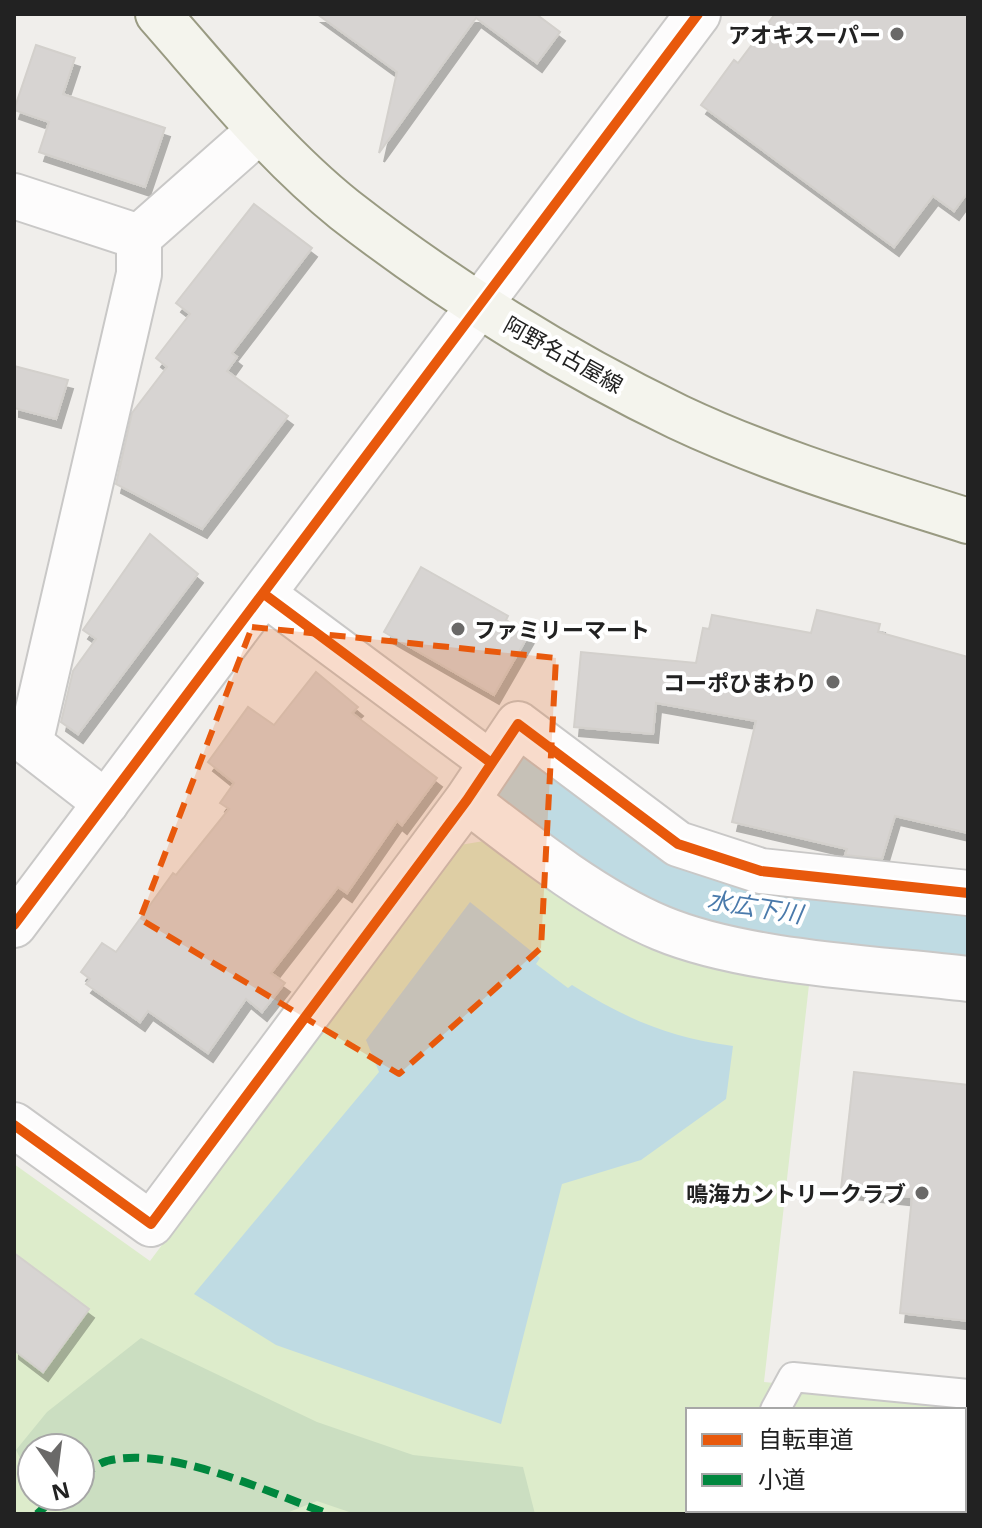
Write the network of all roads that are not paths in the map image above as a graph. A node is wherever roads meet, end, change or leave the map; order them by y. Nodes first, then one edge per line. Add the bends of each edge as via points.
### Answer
1 (158, 14) edge
2 (698, 14) edge
3 (260, 130) junction
4 (14, 196) edge
5 (139, 237) junction
6 (478, 305) junction
7 (968, 521) edge
8 (264, 594) junction
9 (490, 762) junction
10 (467, 800) junction
11 (106, 803) junction
12 (968, 893) edge
13 (14, 925) edge
14 (968, 979) edge
15 (14, 1125) edge
16 (968, 1394) edge
17 (776, 1408) edge

1 - 3 main road, 阿野名古屋線
2 - 6 street
3 - 5 street
3 - 6 main road, 阿野名古屋線 via 344,209
4 - 5 street
5 - 11 street via 139,274 30,744
6 - 7 main road, 阿野名古屋線 via 679,417 832,478
6 - 8 street
8 - 9 street
8 - 11 street
9 - 10 street
9 - 12 street via 518,724 678,844 761,871
10 - 14 street via 595,890 661,928 750,952
10 - 15 street via 151,1224
11 - 13 street
16 - 17 lane via 793,1377

